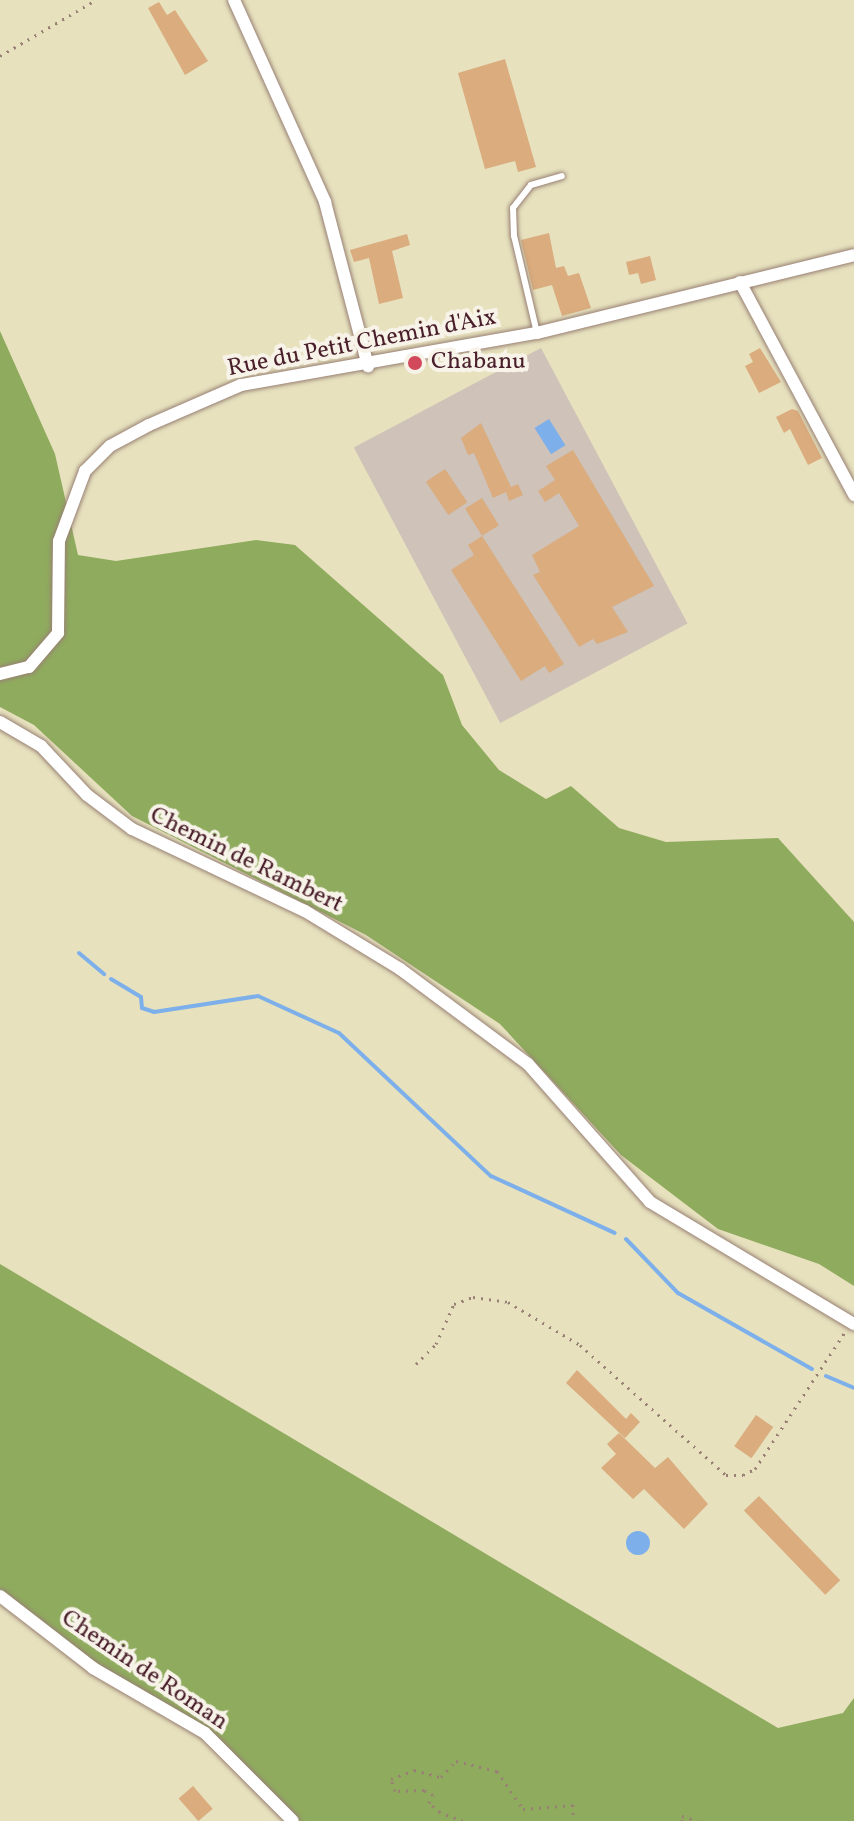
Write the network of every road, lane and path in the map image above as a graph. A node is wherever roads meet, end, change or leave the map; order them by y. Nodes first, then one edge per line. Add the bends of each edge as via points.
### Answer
1 (96, 0) edge
2 (234, 0) edge
3 (0, 56) edge
4 (562, 176) dead end
5 (854, 255) edge
6 (740, 282) junction
7 (537, 333) junction
8 (368, 366) junction
9 (854, 495) edge
10 (0, 674) edge
11 (0, 722) edge
12 (853, 1323) edge
13 (416, 1364) dead end
14 (0, 1596) edge
15 (293, 1821) edge
16 (463, 1821) edge
17 (573, 1821) edge
18 (682, 1821) edge
19 (698, 1821) edge

1 - 3 path
2 - 8 street via 325,202
4 - 7 lane via 531,185 513,208 514,236
5 - 6 street, Rue du Petit Chemin d'Aix
6 - 7 street, Rue du Petit Chemin d'Aix
6 - 9 street
7 - 8 street, Rue du Petit Chemin d'Aix
8 - 10 street, Rue du Petit Chemin d'Aix via 241,385 110,446 85,471 59,541 58,633 29,667
11 - 12 street, Chemin de Rambert via 41,746 87,795 132,829 305,911 400,969 528,1064 626,1181 650,1202
12 - 13 path via 755,1469 743,1475 726,1475 580,1345 500,1299 473,1297 454,1304 436,1344
14 - 15 street, Chemin de Roman via 93,1668 205,1733
16 - 17 path via 440,1812 429,1803 433,1795 424,1790 395,1791 391,1779 414,1770 441,1777 456,1761 497,1771 523,1809 573,1805
18 - 19 path via 682,1816

